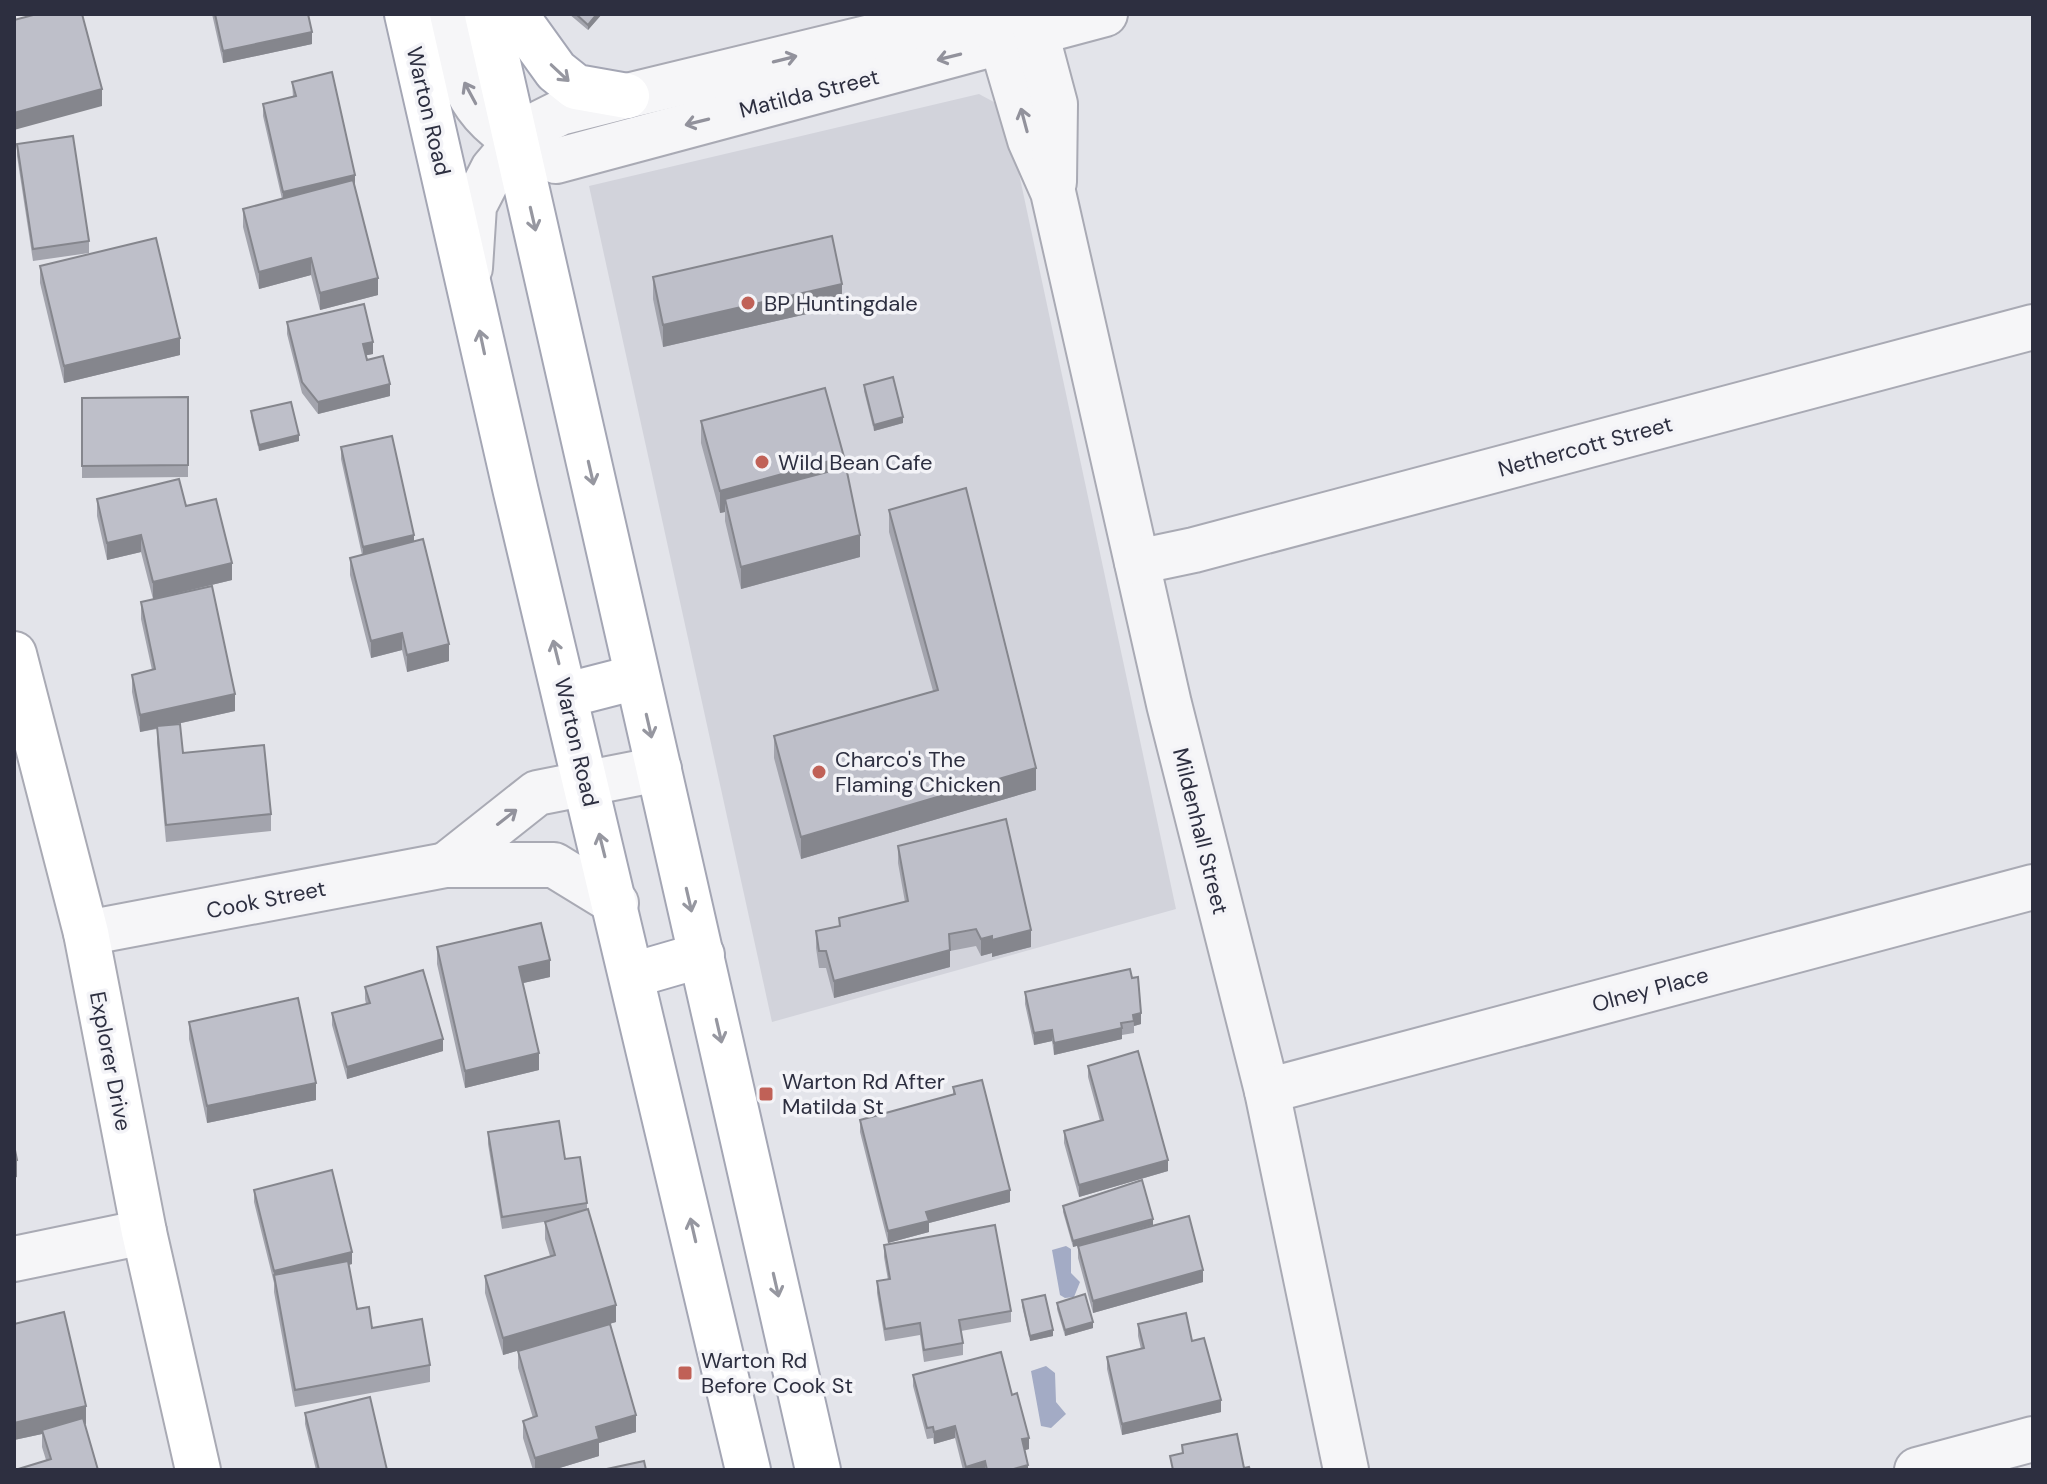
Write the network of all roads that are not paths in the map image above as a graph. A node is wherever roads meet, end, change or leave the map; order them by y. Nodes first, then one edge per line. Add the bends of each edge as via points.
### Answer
1 (407, 14) edge
2 (444, 14) edge
3 (487, 14) edge
4 (515, 14) edge
5 (966, 14) edge
6 (1105, 14) edge
7 (1016, 26) edge
8 (627, 96) junction
9 (515, 143) junction
10 (470, 285) junction
11 (2033, 327) edge
12 (1137, 562) junction
13 (14, 654) edge
14 (637, 677) junction
15 (567, 695) junction
16 (22, 715) edge
17 (659, 769) junction
18 (587, 783) junction
19 (446, 865) junction
20 (2033, 887) edge
21 (616, 903) junction
22 (86, 933) junction
23 (702, 955) junction
24 (633, 975) junction
25 (1267, 1091) junction
26 (144, 1232) junction
27 (14, 1259) edge
28 (2033, 1439) edge
29 (198, 1470) edge
30 (748, 1470) edge
31 (818, 1470) edge
32 (1346, 1470) edge
33 (1917, 1470) edge

1 - 10 main road, Warton Road
9 -> 2 street, Matilda Street via 482,116 467,91
3 - 9 main road
4 -> 8 main road via 556,71 576,87
8 -> 5 street, Matilda Street
6 - 7 street, Matilda Street
7 -> 9 street, Matilda Street via 556,161
7 - 12 street, Mildenhall Street via 1055,104 1053,192
8 - 9 street, Matilda Street via 560,113
9 - 10 street, Matilda Street via 493,169 474,206
9 -> 14 main road
15 -> 10 main road, Warton Road
11 - 12 street, Nethercott Street
12 - 25 street, Mildenhall Street
13 - 16 main road, Explorer Drive
14 - 15 main road
14 -> 17 main road
15 - 18 main road, Warton Road
16 - 22 main road, Explorer Drive
17 - 18 street, Cook Street
17 -> 23 main road
19 -> 18 street, Cook Street via 537,793
21 -> 18 main road, Warton Road
19 - 21 street, Cook Street via 554,865
19 - 22 street, Cook Street
20 - 25 street, Olney Place
21 - 24 main road, Warton Road
22 - 26 main road, Explorer Drive
23 - 24 main road
23 -> 31 main road
30 -> 24 main road, Warton Road
25 - 32 street, Mildenhall Street
26 - 27 street
26 - 29 main road, Explorer Drive
28 - 33 street

